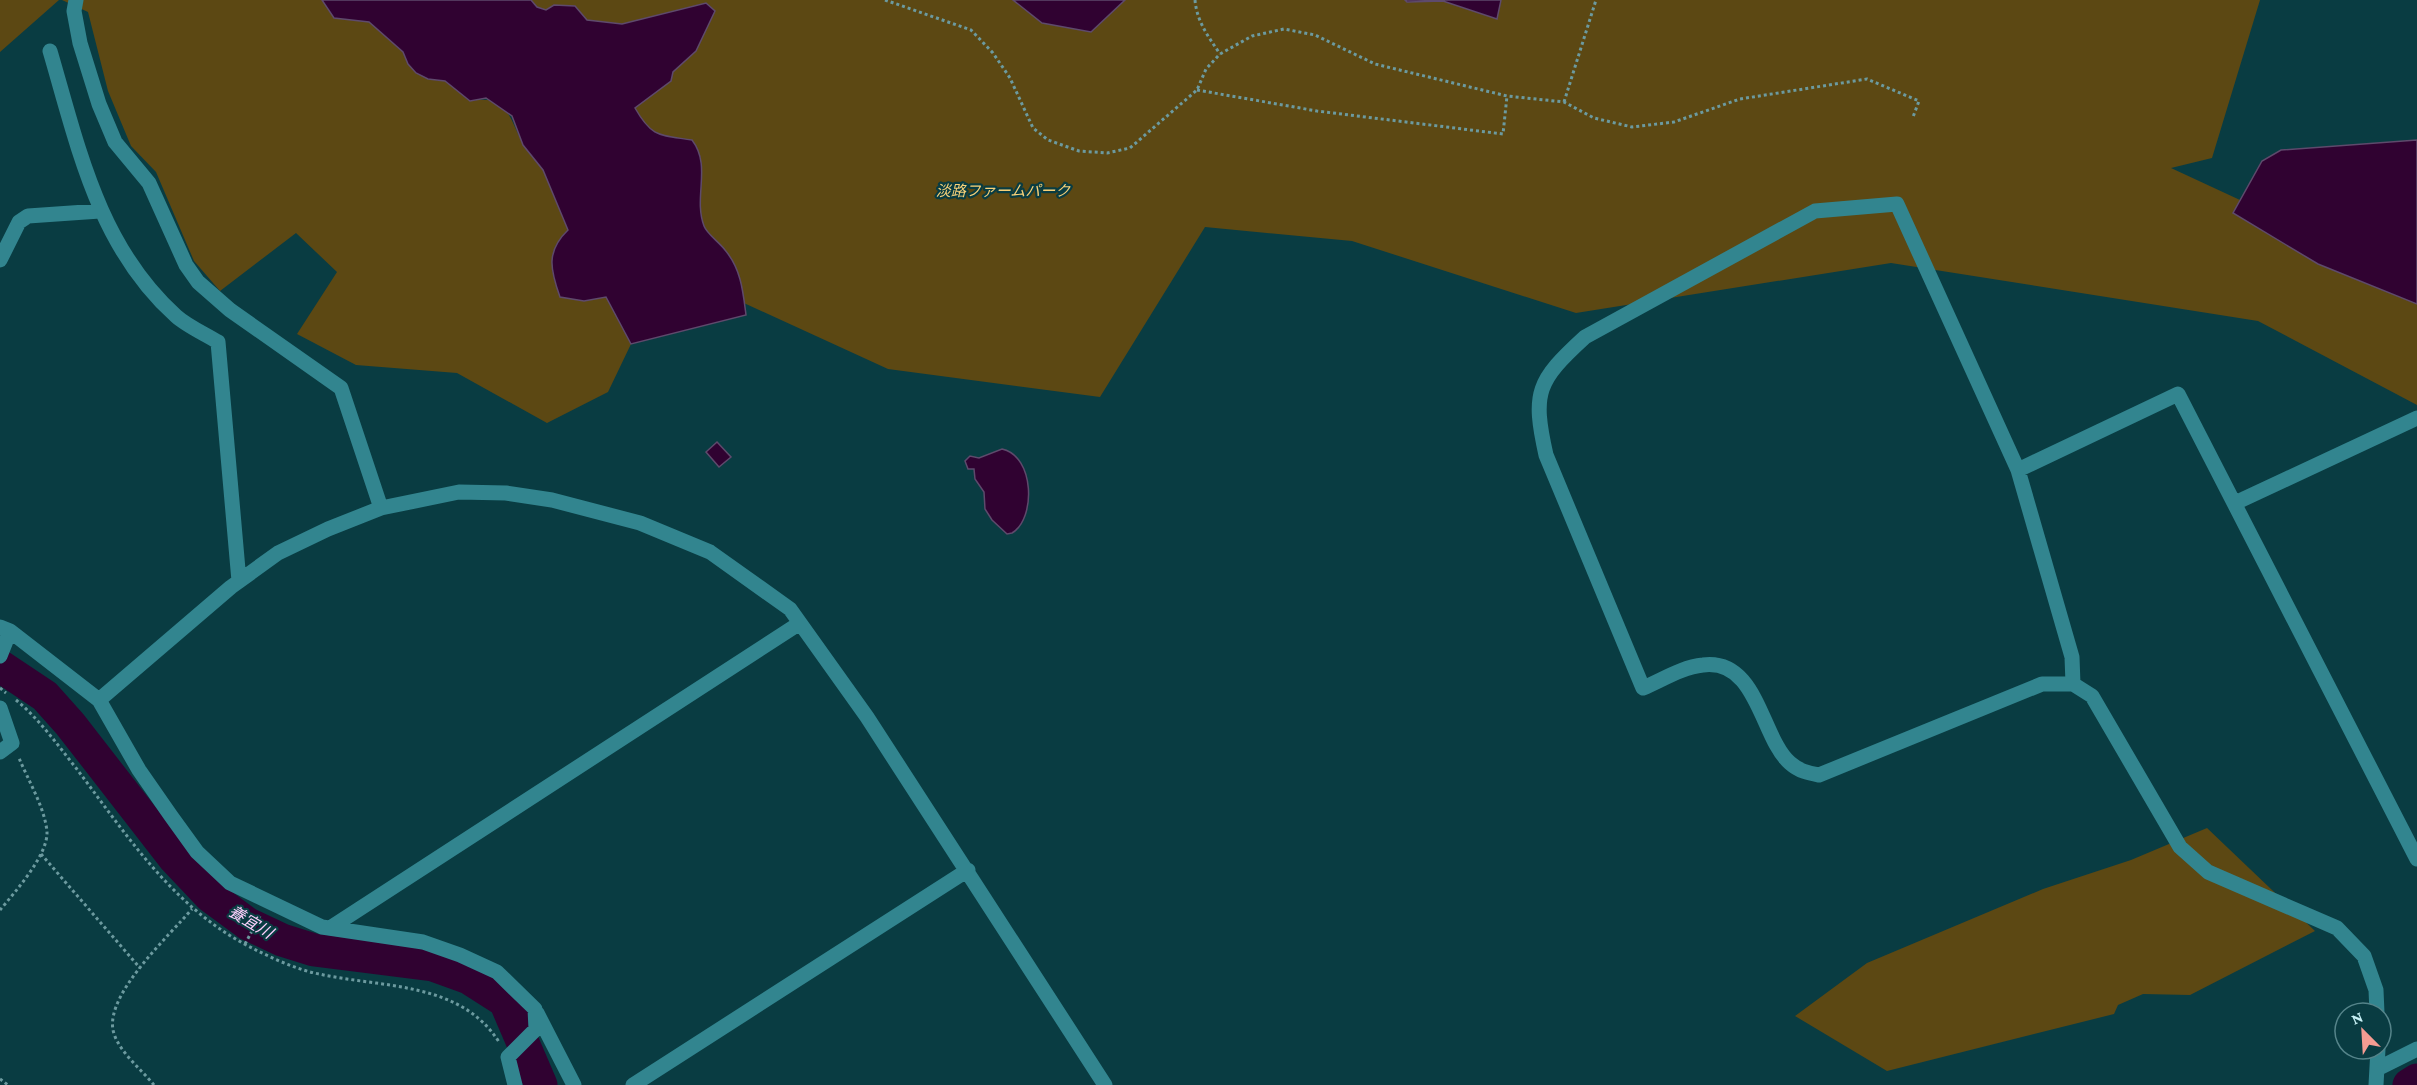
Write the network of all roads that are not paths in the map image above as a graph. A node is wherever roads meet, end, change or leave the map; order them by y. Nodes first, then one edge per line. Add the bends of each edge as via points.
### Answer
1 (76, 0) edge
2 (50, 51) dead end
3 (100, 210) junction
4 (0, 260) edge
5 (2417, 418) edge
6 (2018, 470) junction
7 (2235, 503) junction
8 (381, 508) junction
9 (239, 581) junction
10 (800, 623) junction
11 (5, 629) edge
12 (0, 656) edge
13 (2073, 684) junction
14 (99, 700) junction
15 (0, 708) edge
16 (6, 748) edge
17 (2417, 859) edge
18 (968, 870) junction
19 (330, 928) junction
20 (2376, 1001) edge
21 (534, 1009) junction
22 (2417, 1049) edge
23 (2379, 1061) edge
24 (2379, 1068) junction
25 (515, 1085) edge
26 (574, 1085) edge
27 (633, 1085) edge
28 (1105, 1085) edge
29 (2376, 1085) edge

1 - 8 street via 74,11 80,43 99,104 115,142 149,183 186,265 198,282 230,310 340,388
2 - 3 street
3 - 4 street via 28,216 19,222
3 - 9 street via 126,256 177,317 218,342
5 - 7 street
6 - 7 street via 2178,394
6 - 13 street via 2072,657
6 - 13 street via 1897,204 1815,211 1584,338 1554,366 1539,396 1539,423 1546,455 1643,688 1687,668 1706,664 1723,668 1740,678 1753,694 1788,762 1803,772 1820,775 2042,684
7 - 17 street
8 - 9 street via 278,553
8 - 10 street via 459,492 506,493 552,500 640,523 710,552 790,609
9 - 14 street
10 - 18 street
10 - 19 street
11 - 12 street
11 - 14 street
13 - 20 street via 2092,696 2180,847 2208,872 2337,928 2364,956
14 - 19 street via 139,770 197,852 230,883
15 - 16 street
18 - 27 street
18 - 28 street
19 - 21 street via 423,942 460,955 496,972
21 - 25 street via 536,1029 508,1057
21 - 26 street
22 - 24 street
23 - 24 street
24 - 29 street

